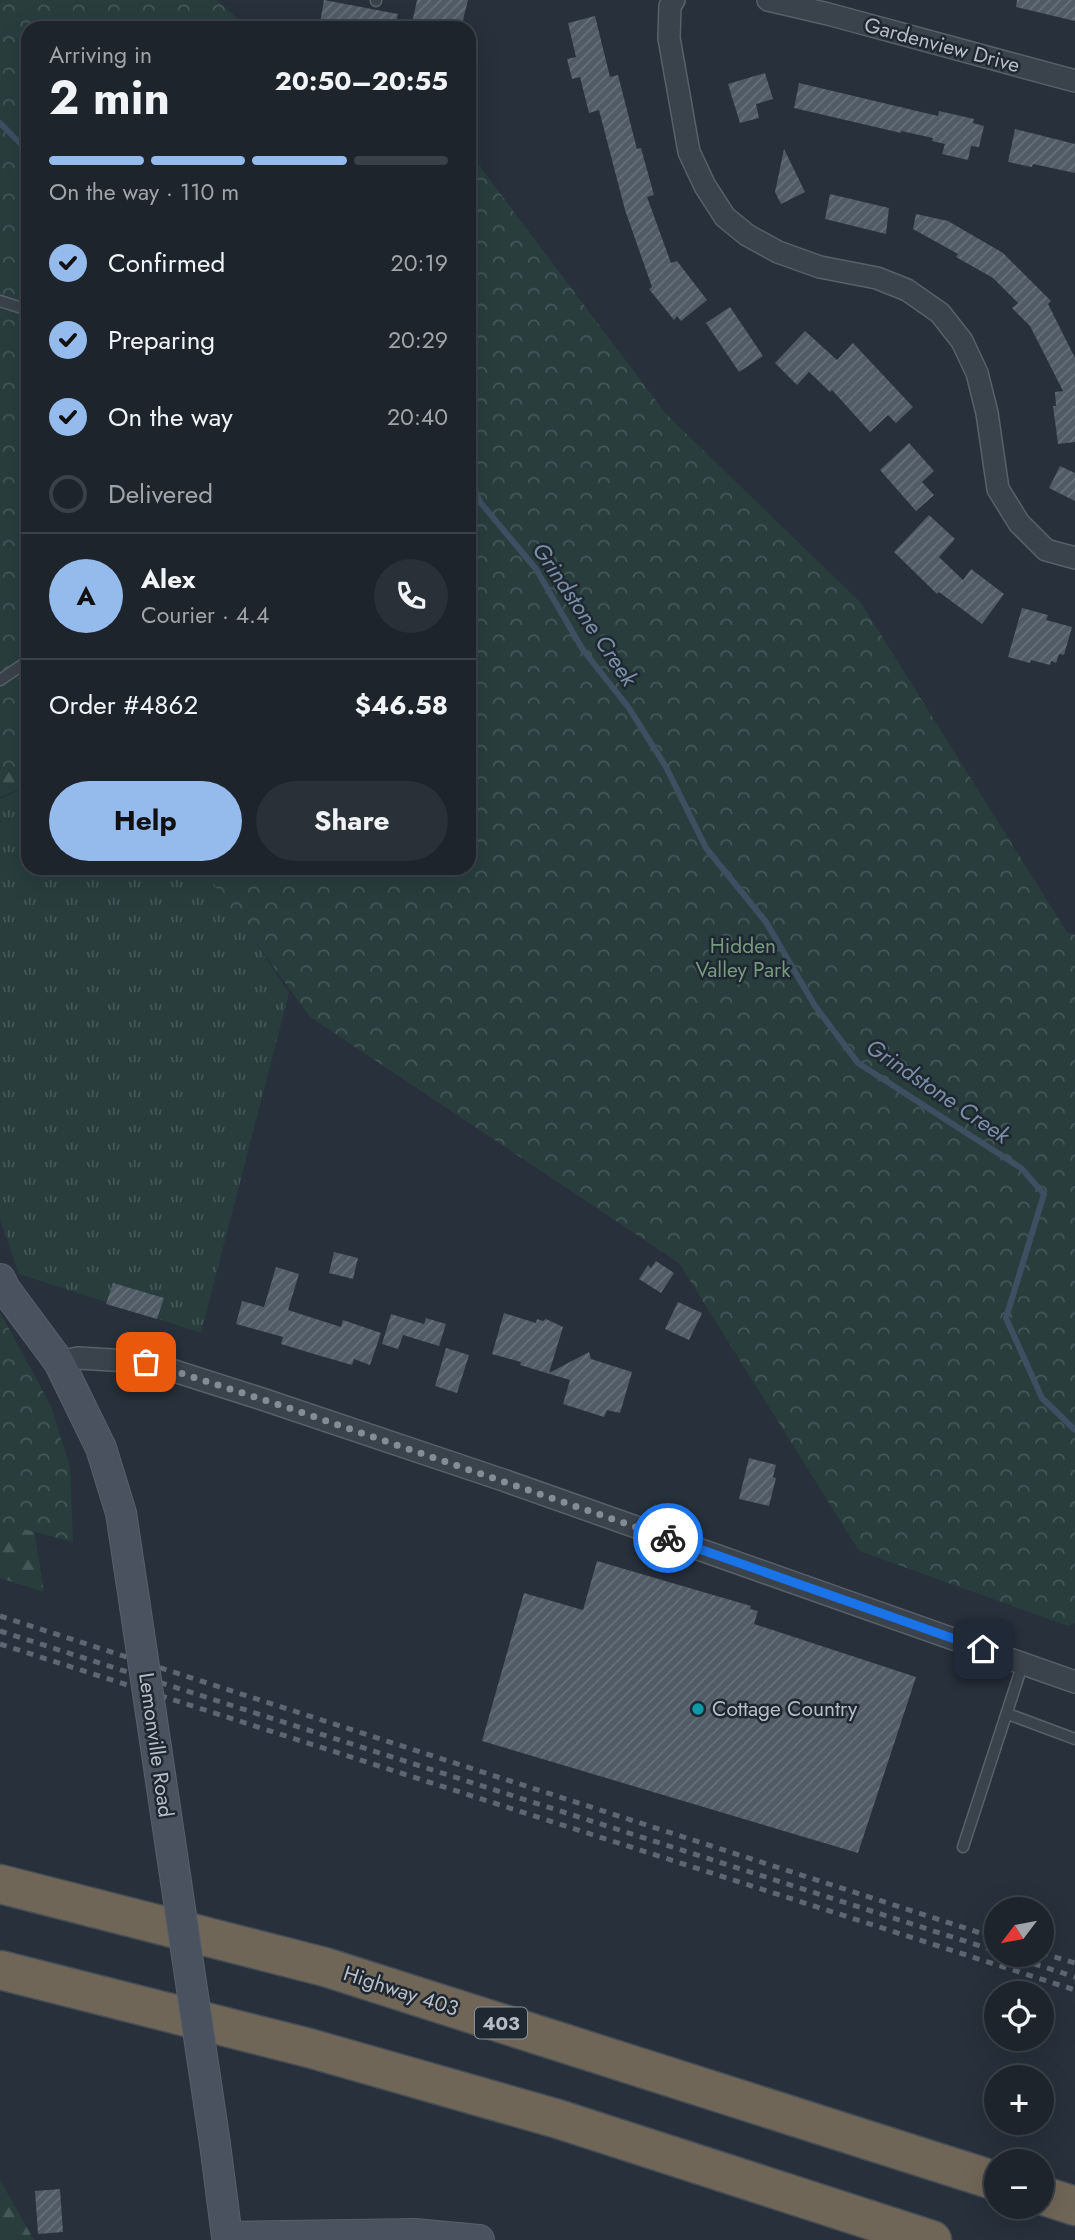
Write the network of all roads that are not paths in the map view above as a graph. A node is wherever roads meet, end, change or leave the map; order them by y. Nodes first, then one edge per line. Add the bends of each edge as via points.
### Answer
1 (674, 0) edge
2 (768, 0) edge
3 (1075, 81) edge
4 (0, 301) edge
5 (21, 308) edge
6 (1075, 558) edge
7 (21, 666) edge
8 (0, 680) edge
9 (0, 1279) edge
10 (60, 1362) junction
11 (1023, 1663) junction
12 (1075, 1682) edge
13 (1008, 1714) junction
14 (1075, 1739) edge
15 (963, 1847) dead end
16 (0, 1884) edge
17 (0, 1970) edge
18 (984, 2176) edge
19 (1054, 2199) edge
20 (1075, 2206) edge
21 (227, 2239) edge
22 (479, 2240) edge
23 (932, 2240) edge

1 - 6 street via 669,38 689,152 725,217 778,252 820,267 877,278 907,290 940,313 962,341 977,373 998,489 1019,523 1046,550
2 - 3 street, Gardenview Drive
4 - 5 lane
7 - 8 lane
9 - 10 street, Lemonville Road
10 - 11 street via 78,1358 146,1362 503,1480
10 - 21 street, Lemonville Road, bridge via 101,1448 121,1513
11 - 12 street
11 - 13 lane
13 - 14 lane
13 - 15 lane
16 - 18 highway, Highway 403 / 403 via 325,1967
17 - 23 highway via 309,2048 558,2119
19 - 20 highway
21 - 22 street via 415,2234

